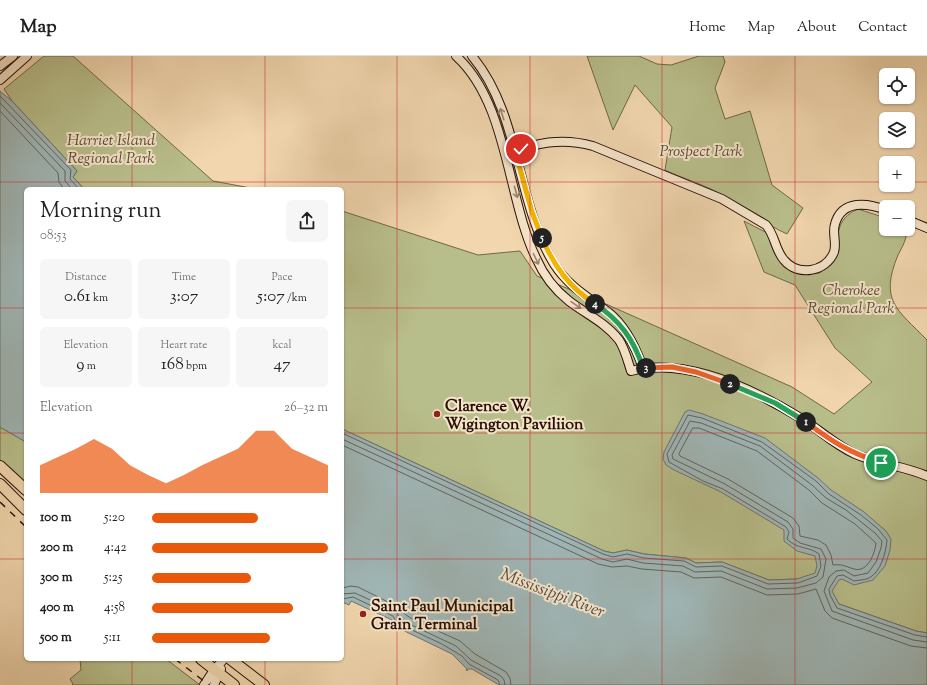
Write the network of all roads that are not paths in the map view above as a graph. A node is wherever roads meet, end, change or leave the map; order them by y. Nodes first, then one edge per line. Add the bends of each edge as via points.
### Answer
1 (13, 56) edge
2 (456, 56) edge
3 (472, 56) edge
4 (25, 58) edge
5 (0, 66) edge
6 (0, 80) edge
7 (515, 151) junction
8 (505, 154) junction
9 (879, 208) edge
10 (915, 223) edge
11 (927, 228) edge
12 (643, 368) junction
13 (0, 466) edge
14 (924, 475) edge
15 (0, 484) edge
16 (24, 488) edge
17 (24, 508) edge
18 (203, 661) edge
19 (223, 661) edge
20 (233, 661) edge
21 (217, 672) junction
22 (204, 685) edge
23 (214, 685) edge
24 (234, 685) edge
25 (264, 685) edge

1 - 5 street
2 - 8 street via 476,78 490,107
7 -> 3 street via 495,92
4 - 6 street
7 - 8 street
7 - 9 street via 548,141 581,142 722,199 766,225 784,261 801,270 819,268 829,260 835,249 835,224 847,209 864,204
7 - 12 street via 539,233 561,275 575,289 609,313 624,329
8 -> 12 street via 528,238 536,259 548,278 569,300 607,327 620,341 632,371
10 - 11 street
12 - 14 street via 672,367 712,377 775,403 834,443 855,454
13 - 16 highway
15 - 17 highway
18 - 21 highway
19 - 21 street
20 - 25 highway
21 - 22 street
21 - 23 street
21 - 24 highway

